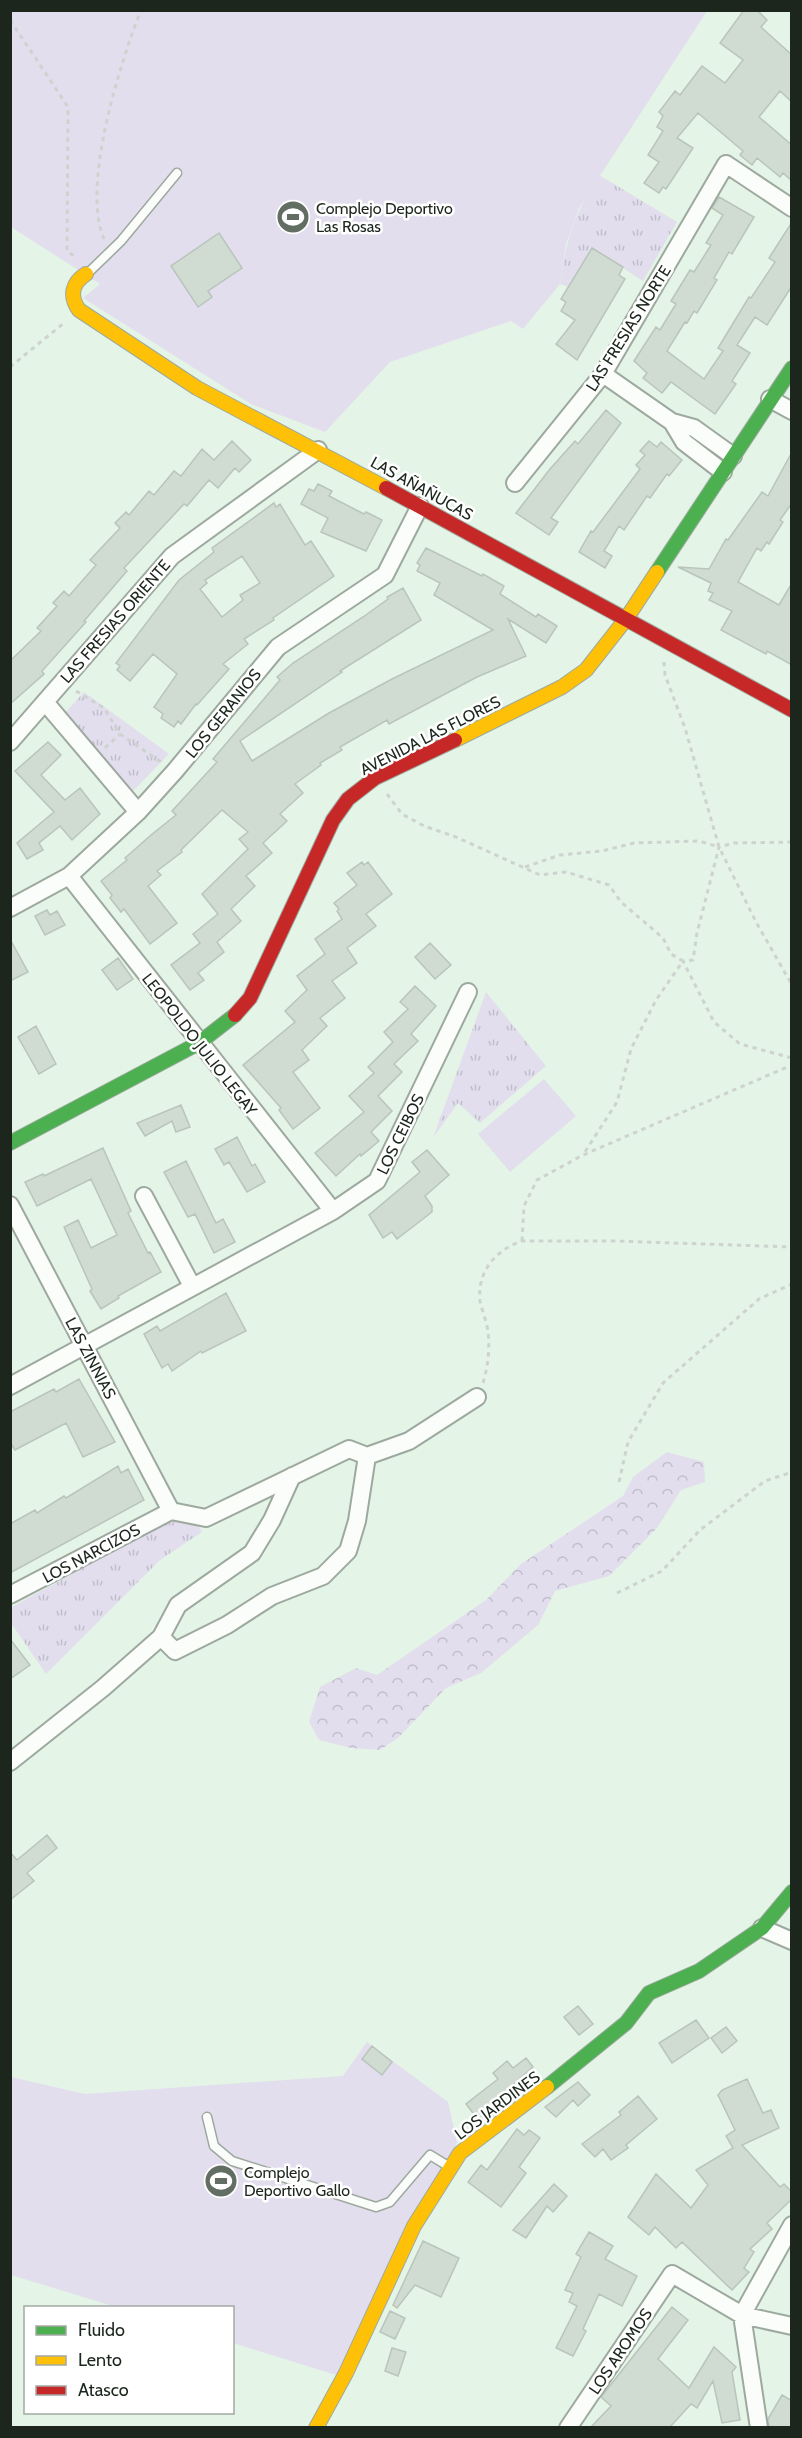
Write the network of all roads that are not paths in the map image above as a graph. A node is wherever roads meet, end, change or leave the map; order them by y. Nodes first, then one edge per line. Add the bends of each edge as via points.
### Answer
1 (177, 173) dead end
2 (792, 207) edge
3 (89, 271) joint
4 (603, 374) junction
5 (789, 377) edge
6 (770, 399) junction
7 (792, 411) edge
8 (672, 422) junction
9 (318, 450) junction
10 (733, 456) junction
11 (723, 472) junction
12 (515, 483) dead end
13 (420, 506) junction
14 (626, 619) junction
15 (45, 702) junction
16 (792, 710) edge
17 (10, 742) edge
18 (138, 812) junction
19 (69, 876) junction
20 (10, 908) edge
21 (468, 992) dead end
22 (199, 1043) junction
23 (10, 1143) edge
24 (144, 1196) dead end
25 (10, 1205) edge
26 (333, 1211) junction
27 (192, 1286) junction
28 (85, 1347) junction
29 (10, 1386) edge
30 (477, 1397) road end
31 (368, 1456) junction
32 (292, 1476) junction
33 (171, 1511) junction
34 (10, 1595) edge
35 (161, 1637) junction
36 (10, 1762) edge
37 (792, 1892) edge
38 (762, 1928) junction
39 (792, 1941) edge
40 (207, 2117) dead end
41 (450, 2168) junction
42 (792, 2225) edge
43 (742, 2315) junction
44 (792, 2326) edge
45 (316, 2427) edge
46 (568, 2427) edge
47 (759, 2427) edge

1 - 3 lane via 111,251
2 - 4 street, LAS FRESIAS NORTE via 726,164
3 - 9 street, LAS AÑAÑUCAS via 76,282 71,294 79,310 197,388
4 - 8 street
4 - 12 street, LAS FRESIAS NORTE
5 - 6 street, AVENIDA LAS FLORES
6 - 7 street
6 - 10 street, AVENIDA LAS FLORES
8 - 10 street via 694,428
8 - 11 street via 684,442
9 - 13 street, LAS AÑAÑUCAS
9 - 15 street, LAS FRESIAS ORIENTE via 172,556
10 - 11 street, AVENIDA LAS FLORES
11 - 14 street, AVENIDA LAS FLORES
13 - 14 street, LAS AÑAÑUCAS
13 - 18 street, LOS GERANIOS via 385,575 278,647
14 - 16 street, LAS AÑAÑUCAS
14 - 22 street, AVENIDA LAS FLORES via 586,670 562,687 375,778 348,799 333,820 250,998 231,1020
15 - 17 street, LAS FRESIAS ORIENTE
15 - 18 street
18 - 19 street, LOS GERANIOS
19 - 20 street, LOS GERANIOS
19 - 22 street, LEOPOLDO JULIO LEGAY
21 - 26 street, LOS CEIBOS via 377,1181
22 - 23 street, AVENIDA LAS FLORES
22 - 26 street, LEOPOLDO JULIO LEGAY
24 - 27 street
25 - 28 street, LAS ZINNIAS
26 - 27 street, LOS CEIBOS
27 - 28 street, LOS CEIBOS
28 - 29 street, LOS CEIBOS
28 - 33 street, LAS ZINNIAS
30 - 31 street via 408,1441
31 - 32 street via 349,1449
31 - 35 street via 348,1551 323,1576 272,1596 176,1651
32 - 33 street via 206,1518
32 - 35 street via 252,1553 178,1605
33 - 34 street, LOS NARCIZOS
35 - 36 street
37 - 38 street, LOS JARDINES
38 - 39 street
38 - 41 street, LOS JARDINES via 699,1971 649,1993 626,2022 564,2075 460,2153
40 - 41 lane via 214,2146 232,2161 376,2207 390,2202 430,2155
41 - 45 street, LOS JARDINES via 414,2226 346,2373
42 - 43 street
43 - 44 street
43 - 46 street, LOS AROMOS via 672,2274
43 - 47 street

